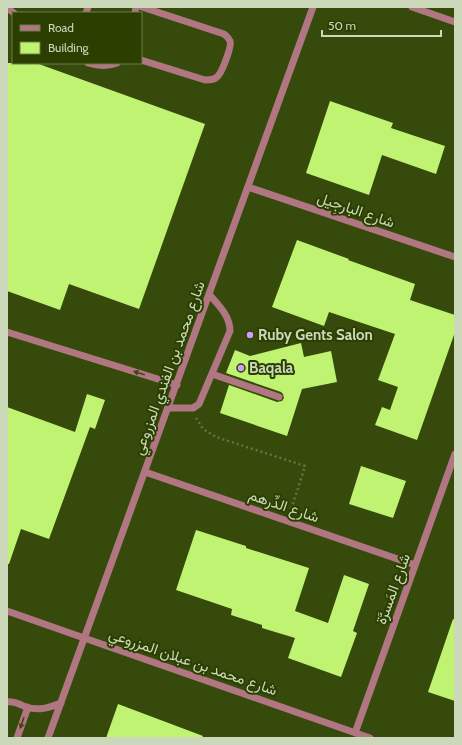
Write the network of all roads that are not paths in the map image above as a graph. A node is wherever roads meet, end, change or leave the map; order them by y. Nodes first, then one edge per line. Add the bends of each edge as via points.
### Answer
1 (142, 7) edge
2 (313, 7) edge
3 (412, 7) edge
4 (455, 22) edge
5 (142, 60) edge
6 (91, 64) edge
7 (113, 64) edge
8 (248, 187) junction
9 (455, 257) edge
10 (209, 294) junction
11 (7, 332) edge
12 (212, 374) junction
13 (177, 385) junction
14 (279, 397) dead end
15 (168, 408) junction
16 (455, 454) edge
17 (145, 472) junction
18 (415, 565) junction
19 (7, 611) edge
20 (84, 638) junction
21 (7, 702) edge
22 (61, 703) junction
23 (28, 707) junction
24 (355, 733) junction
25 (17, 738) edge
26 (48, 738) edge
27 (370, 738) edge

1 - 5 street via 224,34 229,38 231,45 221,72 212,80
2 - 8 street, شارع محمد بن الفندي المزروعي
3 - 4 street
6 - 7 street
8 - 9 street, شارع البارجِيل
8 - 10 street, شارع محمد بن الفندي المزروعي
10 - 12 street via 225,313 230,326
10 - 13 street, شارع محمد بن الفندي المزروعي
13 -> 11 street
12 - 14 street
12 - 15 street via 199,404 193,408
13 - 15 street, شارع محمد بن الفندي المزروعي
15 - 17 street, شارع محمد بن الفندي المزروعي
16 - 18 street, شارع المَسرَّة
17 - 18 street, شارع الدِّرهم
17 - 20 street, شارع محمد بن الفندي المزروعي
18 - 24 street, شارع المَسرَّة
19 - 20 street, شارع محمد بن عبلان المزروعي
20 - 22 street, شارع محمد بن الفندي المزروعي
20 - 24 street, شارع محمد بن عبلان المزروعي
21 - 23 street
22 - 23 street via 42,709
22 - 26 street, شارع محمد بن الفندي المزروعي
23 -> 25 street
24 - 27 street, شارع محمد بن عبلان المزروعي

